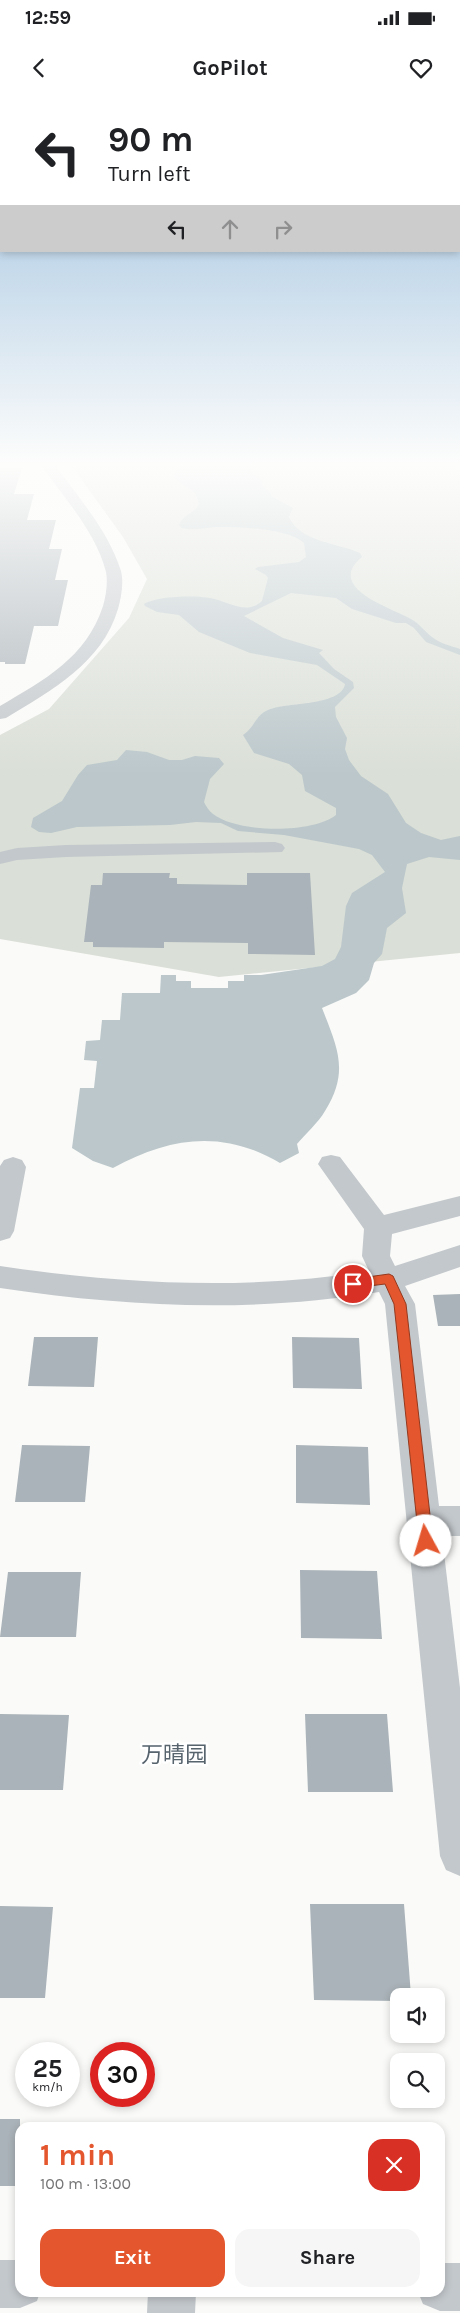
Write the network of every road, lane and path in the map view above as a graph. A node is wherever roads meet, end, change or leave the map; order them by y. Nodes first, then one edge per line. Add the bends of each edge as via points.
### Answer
1 (112, 568) edge
2 (0, 714) edge
3 (275, 848) dead end
4 (0, 858) edge
5 (246, 864) dead end
6 (0, 870) edge
7 (331, 1164) dead end
8 (13, 1167) dead end
9 (460, 1206) edge
10 (378, 1227) junction
11 (0, 1231) edge
12 (460, 1256) edge
13 (0, 1276) edge
14 (389, 1279) junction
15 (424, 1521) junction
16 (460, 1521) edge
17 (457, 1798) edge
18 (460, 1856) edge
19 (0, 2284) edge
20 (15, 2284) edge
21 (445, 2287) edge
22 (460, 2287) edge
23 (172, 2297) edge
24 (171, 2313) edge

1 - 2 street via 113,598 104,627 80,660 48,685
3 - 4 street via 66,851
5 - 6 street via 32,865
7 - 10 street
8 - 11 street
9 - 10 street
10 - 14 street via 376,1256
12 - 14 street
13 - 14 street via 60,1287 198,1296 265,1293
14 - 15 street via 400,1304
15 - 16 street
15 - 17 street
17 - 18 street
19 - 20 street
21 - 22 street
23 - 24 street

